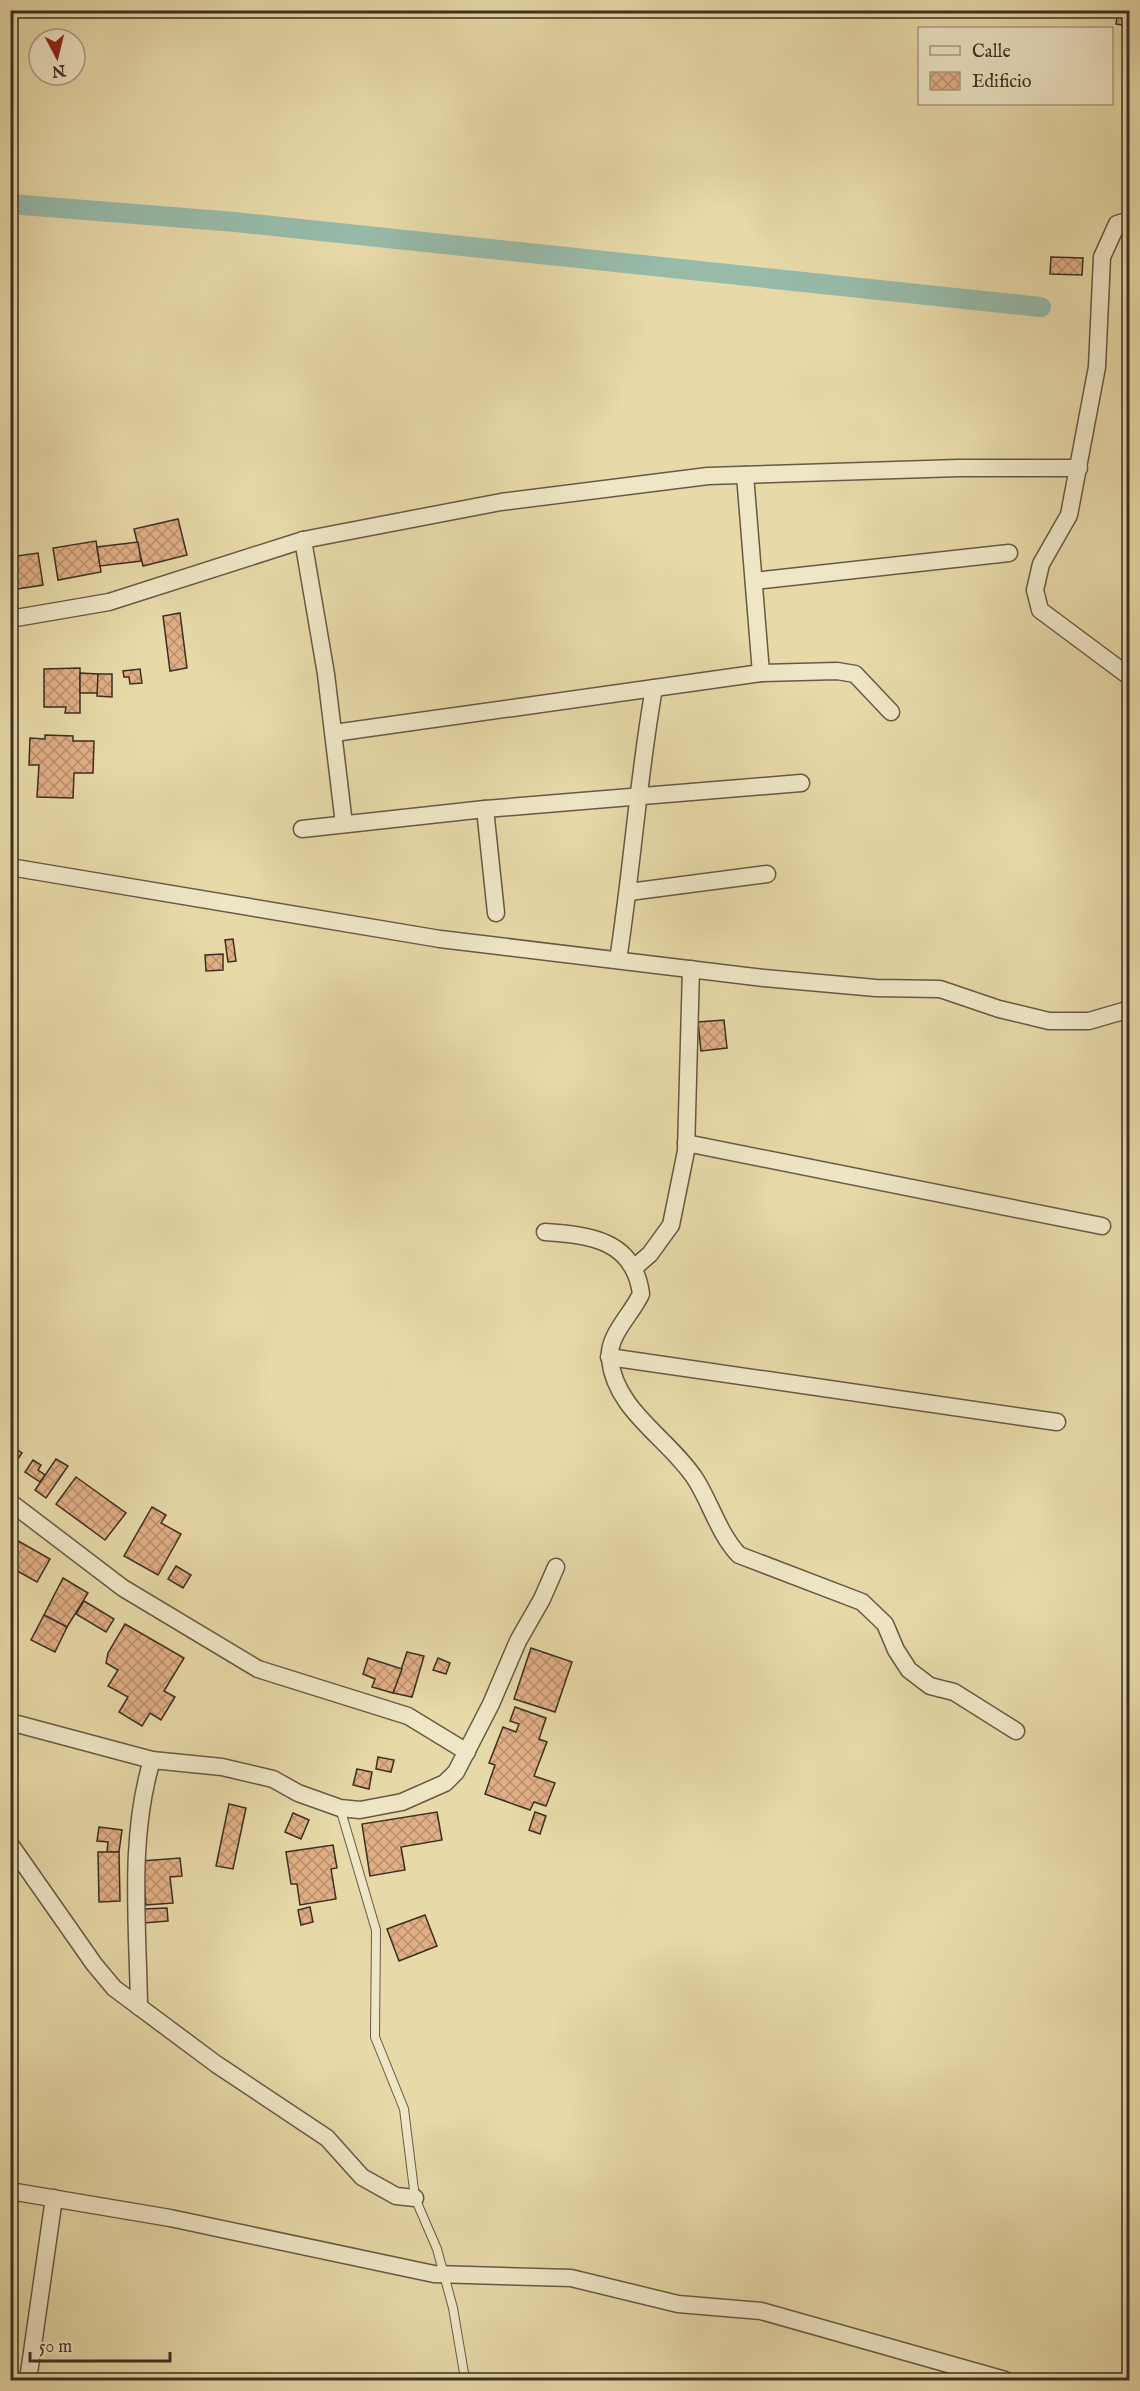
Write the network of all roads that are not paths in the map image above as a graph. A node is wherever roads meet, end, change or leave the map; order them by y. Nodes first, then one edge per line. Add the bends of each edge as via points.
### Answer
1 (1130, 220) edge
2 (1079, 468) junction
3 (745, 475) junction
4 (303, 540) junction
5 (1009, 553) dead end
6 (754, 581) junction
7 (10, 619) edge
8 (761, 673) junction
9 (1130, 677) edge
10 (654, 688) junction
11 (891, 712) dead end
12 (334, 733) junction
13 (801, 783) dead end
14 (638, 798) junction
15 (485, 809) junction
16 (344, 824) junction
17 (302, 829) dead end
18 (10, 867) edge
19 (767, 874) dead end
20 (629, 892) junction
21 (496, 913) dead end
22 (618, 960) junction
23 (691, 969) junction
24 (1130, 1009) edge
25 (686, 1143) junction
26 (1102, 1226) dead end
27 (545, 1232) dead end
28 (634, 1268) junction
29 (609, 1357) junction
30 (1058, 1422) dead end
31 (10, 1502) edge
32 (556, 1567) dead end
33 (10, 1722) edge
34 (1016, 1731) dead end
35 (467, 1752) junction
36 (152, 1760) junction
37 (340, 1808) junction
38 (10, 1844) edge
39 (139, 2007) junction
40 (10, 2191) edge
41 (54, 2198) junction
42 (415, 2198) junction
43 (443, 2274) junction
44 (464, 2373) dead end
45 (28, 2380) edge
46 (1005, 2380) edge

1 - 2 street via 1117,224 1102,257 1098,367
2 - 3 street
2 - 9 street via 1070,515 1041,564 1035,590 1040,610
3 - 4 street via 708,476 501,502
3 - 6 street
4 - 7 street via 109,602
4 - 12 street
5 - 6 street
6 - 8 street
8 - 10 street
8 - 11 street via 855,674
10 - 12 street
10 - 14 street
12 - 16 street
13 - 14 street
14 - 15 street
14 - 20 street
15 - 16 street
15 - 21 street
16 - 17 street
18 - 22 street via 440,939
19 - 20 street
20 - 22 street
22 - 23 street
23 - 24 street via 876,988 940,988 999,1009 1050,1021 1089,1021
23 - 25 street
25 - 26 street
25 - 28 street via 670,1226 650,1254
27 - 28 street via 603,1240 621,1251
28 - 29 street via 641,1294 615,1335
29 - 30 street
29 - 34 street via 618,1388 695,1478 727,1542 739,1555 862,1602 885,1624 909,1671 930,1686 954,1692
31 - 35 street via 123,1588 258,1669 408,1716
32 - 35 street
33 - 36 street
35 - 37 street via 456,1772 430,1791 381,1808
36 - 37 street via 222,1767 273,1779 298,1794
36 - 39 street via 142,1792 139,1827
37 - 42 lane via 376,1930 375,2037 405,2109
38 - 39 street via 94,1964 114,1988
39 - 42 street via 327,2138 362,2176 396,2196
40 - 41 street
41 - 43 street
41 - 45 street
42 - 43 lane via 437,2249
43 - 44 lane
43 - 46 street via 571,2278 678,2304 761,2311

